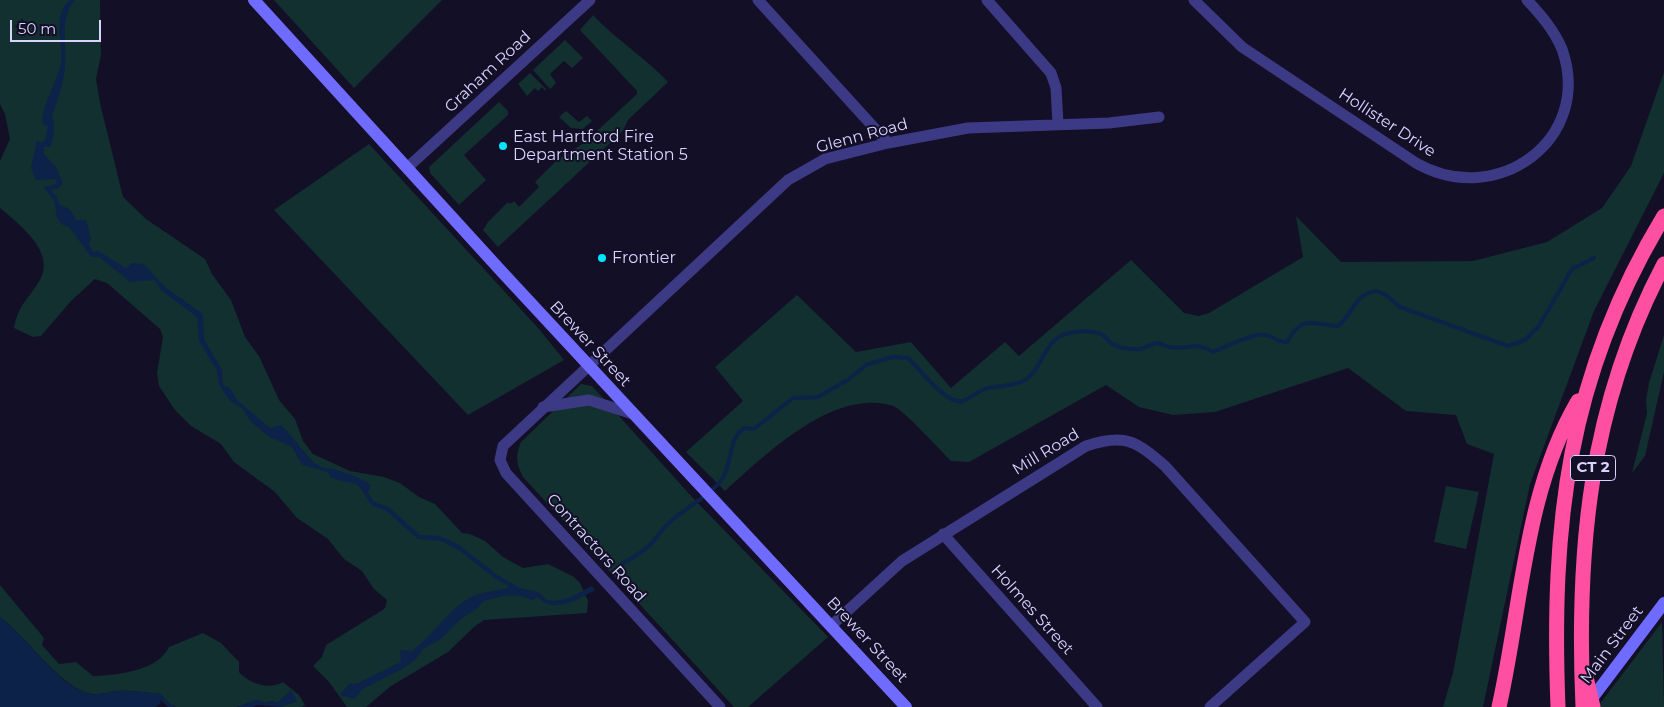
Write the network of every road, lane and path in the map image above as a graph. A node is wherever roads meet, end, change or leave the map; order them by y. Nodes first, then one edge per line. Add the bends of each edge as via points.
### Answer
1 (254, 0) edge
2 (590, 0) edge
3 (758, 0) edge
4 (987, 0) edge
5 (1194, 0) edge
6 (1527, 0) edge
7 (1159, 117) dead end
8 (1058, 124) junction
9 (888, 143) junction
10 (407, 168) junction
11 (1664, 216) edge
12 (1664, 264) edge
13 (587, 365) junction
14 (1588, 387) junction
15 (543, 407) junction
16 (633, 414) junction
17 (943, 534) junction
18 (1664, 603) edge
19 (832, 625) junction
20 (1584, 680) junction
21 (720, 707) edge
22 (906, 707) edge
23 (1097, 707) edge
24 (1210, 707) edge
25 (1499, 707) edge
26 (1558, 707) edge
27 (1584, 707) edge
28 (1593, 707) edge

1 - 10 main road, Brewer Street
2 - 10 street, Graham Road
3 - 9 street
4 - 8 street via 1051,72 1056,88
5 - 6 street, Hollister Drive via 1242,47 1416,163 1438,174 1471,179 1496,176 1526,162 1547,141 1562,112 1568,85 1562,50 1550,26
7 - 8 street, Glenn Road via 1109,123
8 - 9 street, Glenn Road via 968,128
9 - 13 street, Glenn Road via 825,159 788,180
10 - 13 main road, Brewer Street
11 - 14 highway, CT 2 via 1616,309
12 - 20 highway, CT 2 via 1626,347 1595,456 1583,547 1581,662
13 - 15 street, Contractors Road
13 - 16 main road, Brewer Street
14 - 25 highway via 1560,435 1538,502
14 - 26 highway, CT 2 via 1569,466 1559,545 1556,618
15 - 16 street via 589,400
15 - 21 street, Contractors Road via 503,446 500,456 502,467
16 - 19 main road, Brewer Street
17 - 19 street, Mill Road via 902,561
17 - 23 street, Holmes Street
17 - 24 street, Mill Road via 1086,446 1107,439 1127,439 1145,449 1165,466 1304,622
18 - 27 main road, Main Street
19 - 22 main road, Brewer Street
20 - 27 highway
20 - 28 highway, bridge

